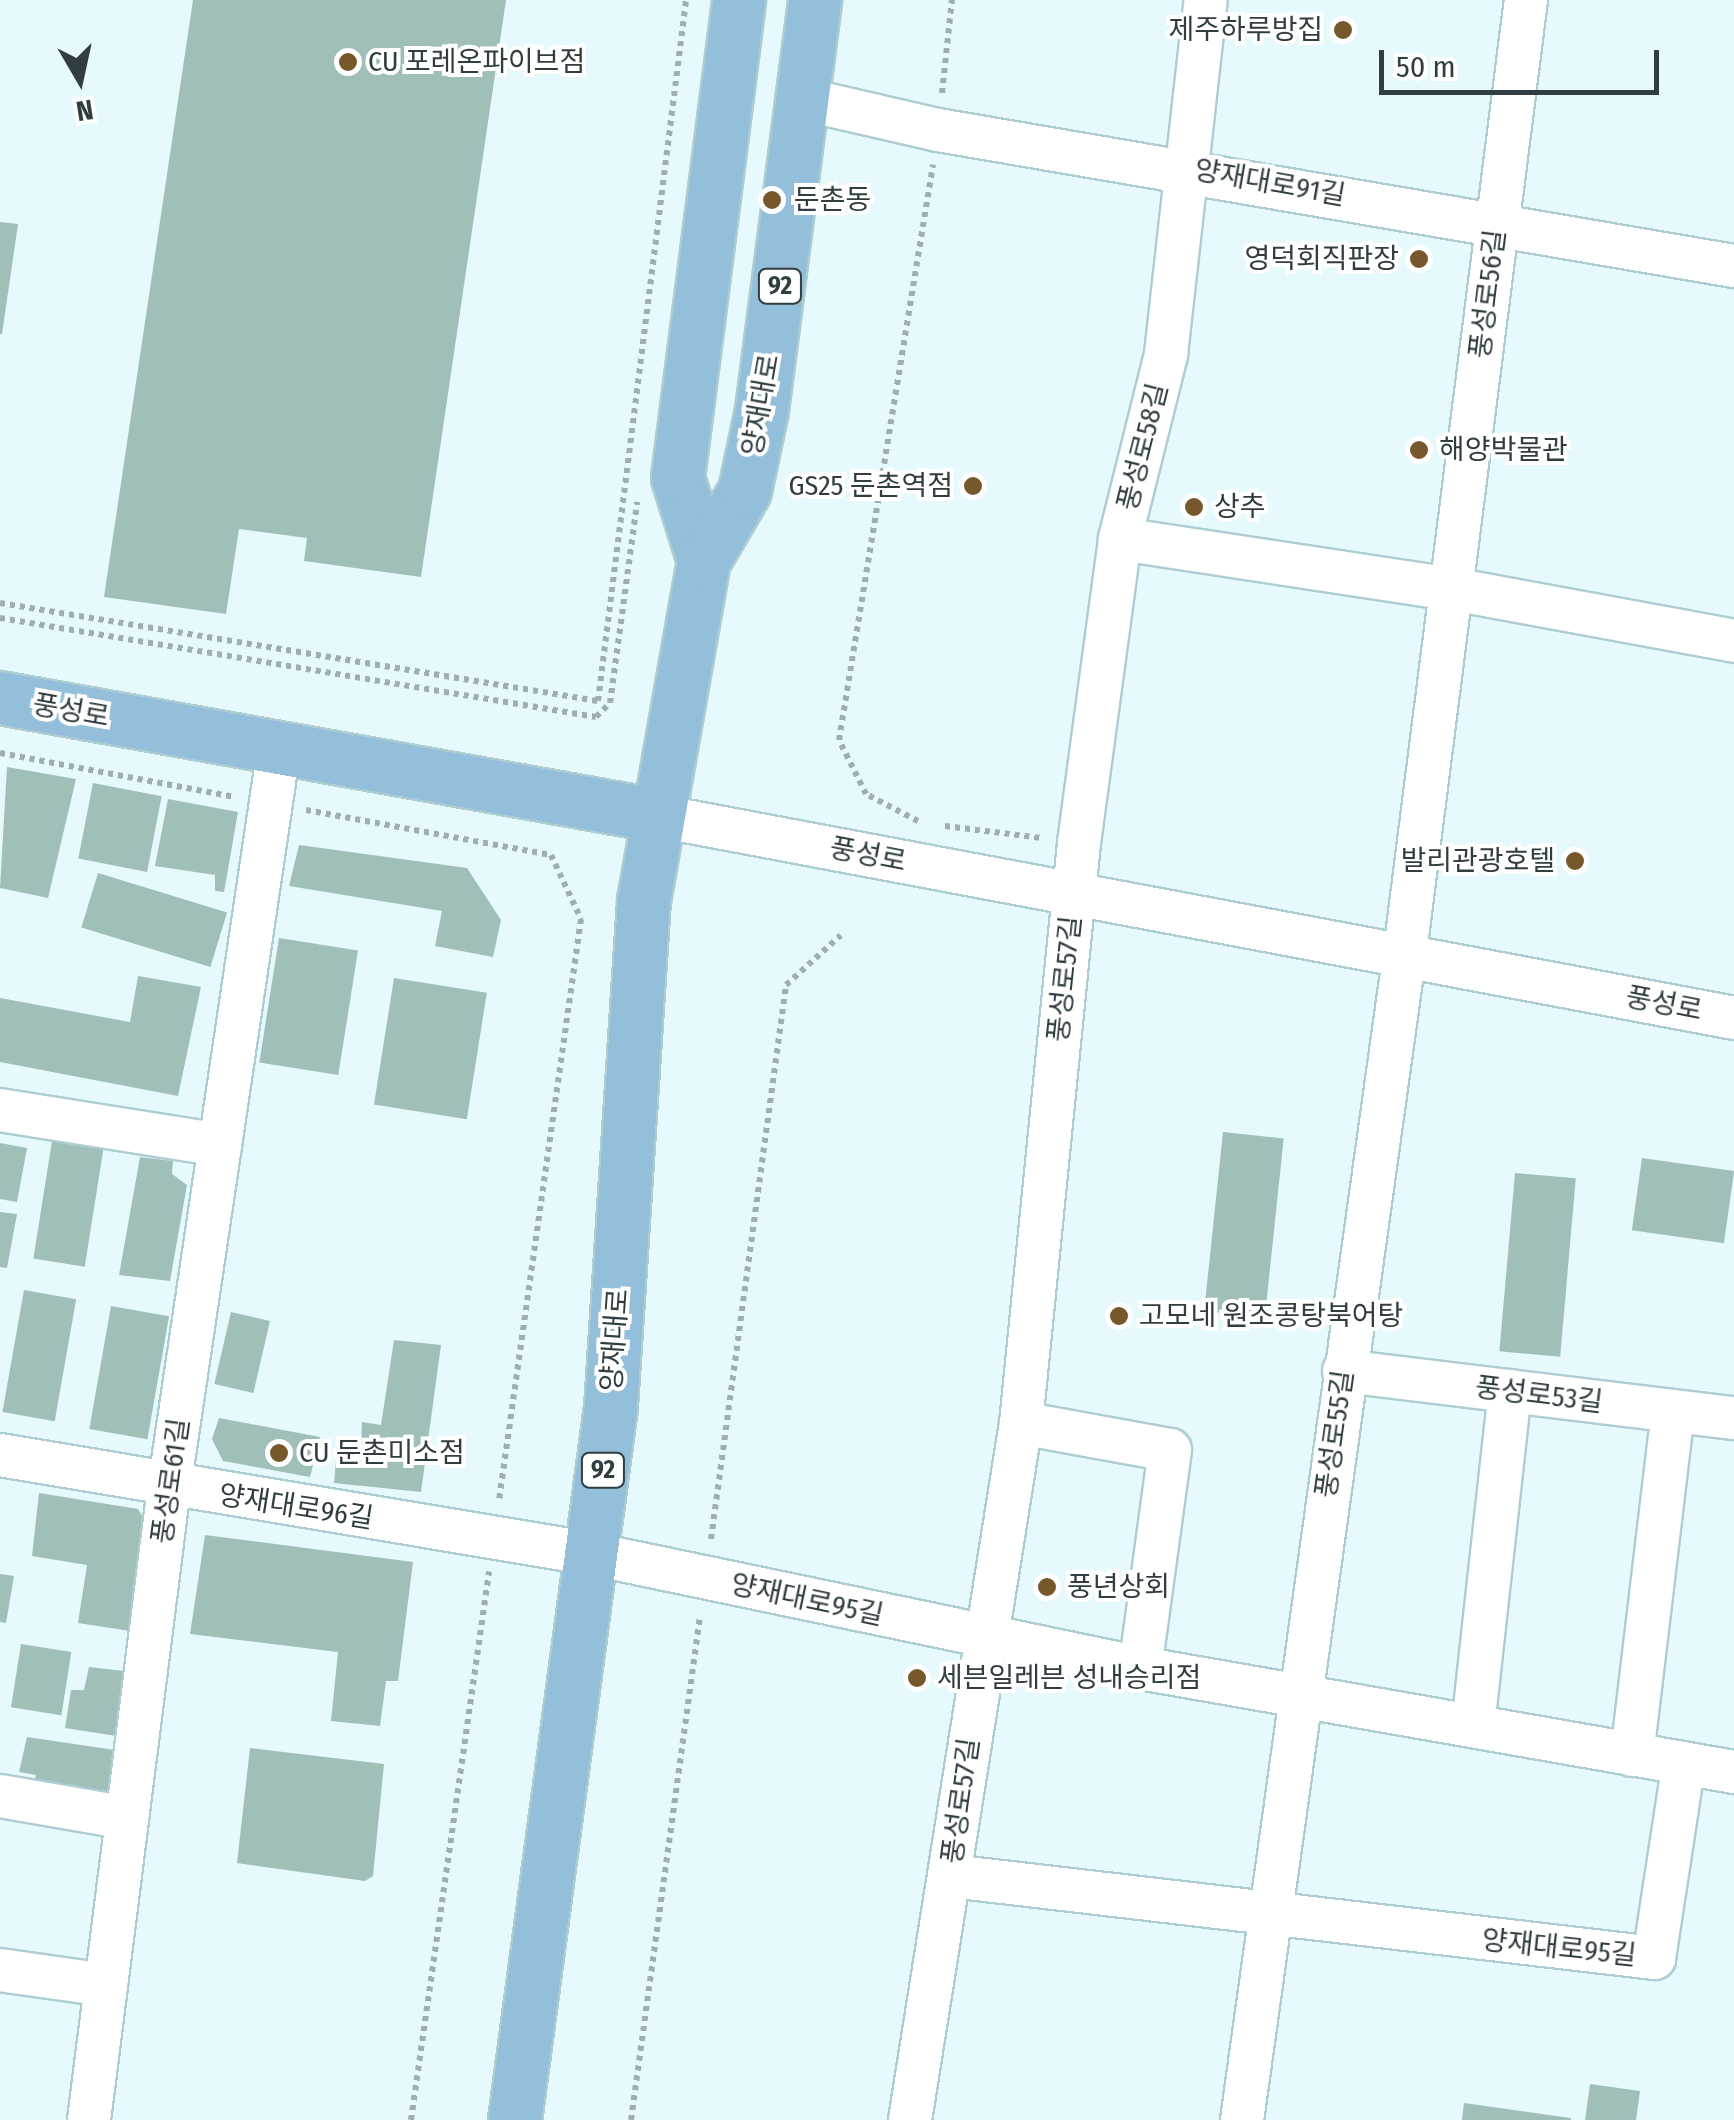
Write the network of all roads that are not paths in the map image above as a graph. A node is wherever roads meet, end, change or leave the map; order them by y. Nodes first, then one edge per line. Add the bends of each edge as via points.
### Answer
1 (740, 0) edge
2 (815, 0) edge
3 (1206, 0) edge
4 (1526, 0) edge
5 (806, 100) junction
6 (1188, 169) junction
7 (1496, 223) junction
8 (1734, 266) edge
9 (1120, 539) junction
10 (704, 560) junction
11 (1452, 589) junction
12 (1734, 641) edge
13 (0, 698) edge
14 (279, 748) junction
15 (660, 816) junction
16 (1074, 894) junction
17 (1405, 952) junction
18 (1734, 1018) edge
19 (0, 1110) edge
20 (220, 1146) junction
21 (1344, 1371) junction
22 (1510, 1392) junction
23 (1674, 1411) junction
24 (1734, 1418) edge
25 (1021, 1423) junction
26 (0, 1456) edge
27 (170, 1488) junction
28 (593, 1554) junction
29 (984, 1638) junction
30 (1140, 1668) junction
31 (1298, 1696) junction
32 (1473, 1726) junction
33 (1632, 1755) junction
34 (1684, 1764) junction
35 (1734, 1772) edge
36 (0, 1796) edge
37 (127, 1818) junction
38 (951, 1876) junction
39 (1269, 1916) junction
40 (0, 1970) edge
41 (106, 1985) junction
42 (89, 2120) edge
43 (516, 2120) edge
44 (910, 2120) edge
45 (1242, 2120) edge

1 - 10 main road, 양재대로 / 92 via 678,478
2 - 5 main road, 양재대로 / 92
3 - 6 street, 풍성로58길
4 - 7 street, 풍성로56길
5 - 6 street, 양재대로91길 via 938,130
5 - 10 main road, 양재대로 / 92 via 746,491
6 - 7 street, 양재대로91길
6 - 9 street, 풍성로58길 via 1166,354
7 - 8 street, 양재대로91길
7 - 11 street, 풍성로56길
9 - 11 street
9 - 16 street, 풍성로58길
10 - 15 main road, 양재대로 / 92
11 - 12 street
11 - 17 street, 풍성로56길
13 - 14 main road, 풍성로
14 - 15 main road, 풍성로
14 - 20 street, 풍성로61길
15 - 16 street, 풍성로
15 - 28 main road, 양재대로 / 92 via 644,900 611,1407
16 - 17 street, 풍성로
16 - 25 street, 풍성로57길
17 - 18 street, 풍성로
17 - 21 street, 풍성로55길
19 - 20 street
20 - 27 street, 풍성로61길
21 - 22 street, 풍성로53길
21 - 31 street, 풍성로55길
22 - 23 street, 풍성로53길
22 - 32 street
23 - 24 street, 풍성로53길
23 - 33 street
25 - 29 street, 풍성로57길
25 - 30 street via 1170,1450
26 - 27 street, 양재대로96길
27 - 28 street, 양재대로96길
27 - 37 street, 풍성로61길
28 - 29 street, 양재대로95길
28 - 43 main road, 양재대로 / 92
29 - 30 street, 양재대로95길
29 - 38 street, 풍성로57길
30 - 31 street, 양재대로95길
31 - 32 street, 양재대로95길
31 - 39 street, 풍성로55길
32 - 33 street, 양재대로95길
33 - 34 street, 양재대로95길
34 - 35 street, 양재대로95길
34 - 39 street, 양재대로95길 via 1654,1958
36 - 37 street
37 - 41 street, 풍성로61길
38 - 39 street
38 - 44 street, 풍성로57길
39 - 45 street, 풍성로55길
40 - 41 street
41 - 42 street, 풍성로61길

